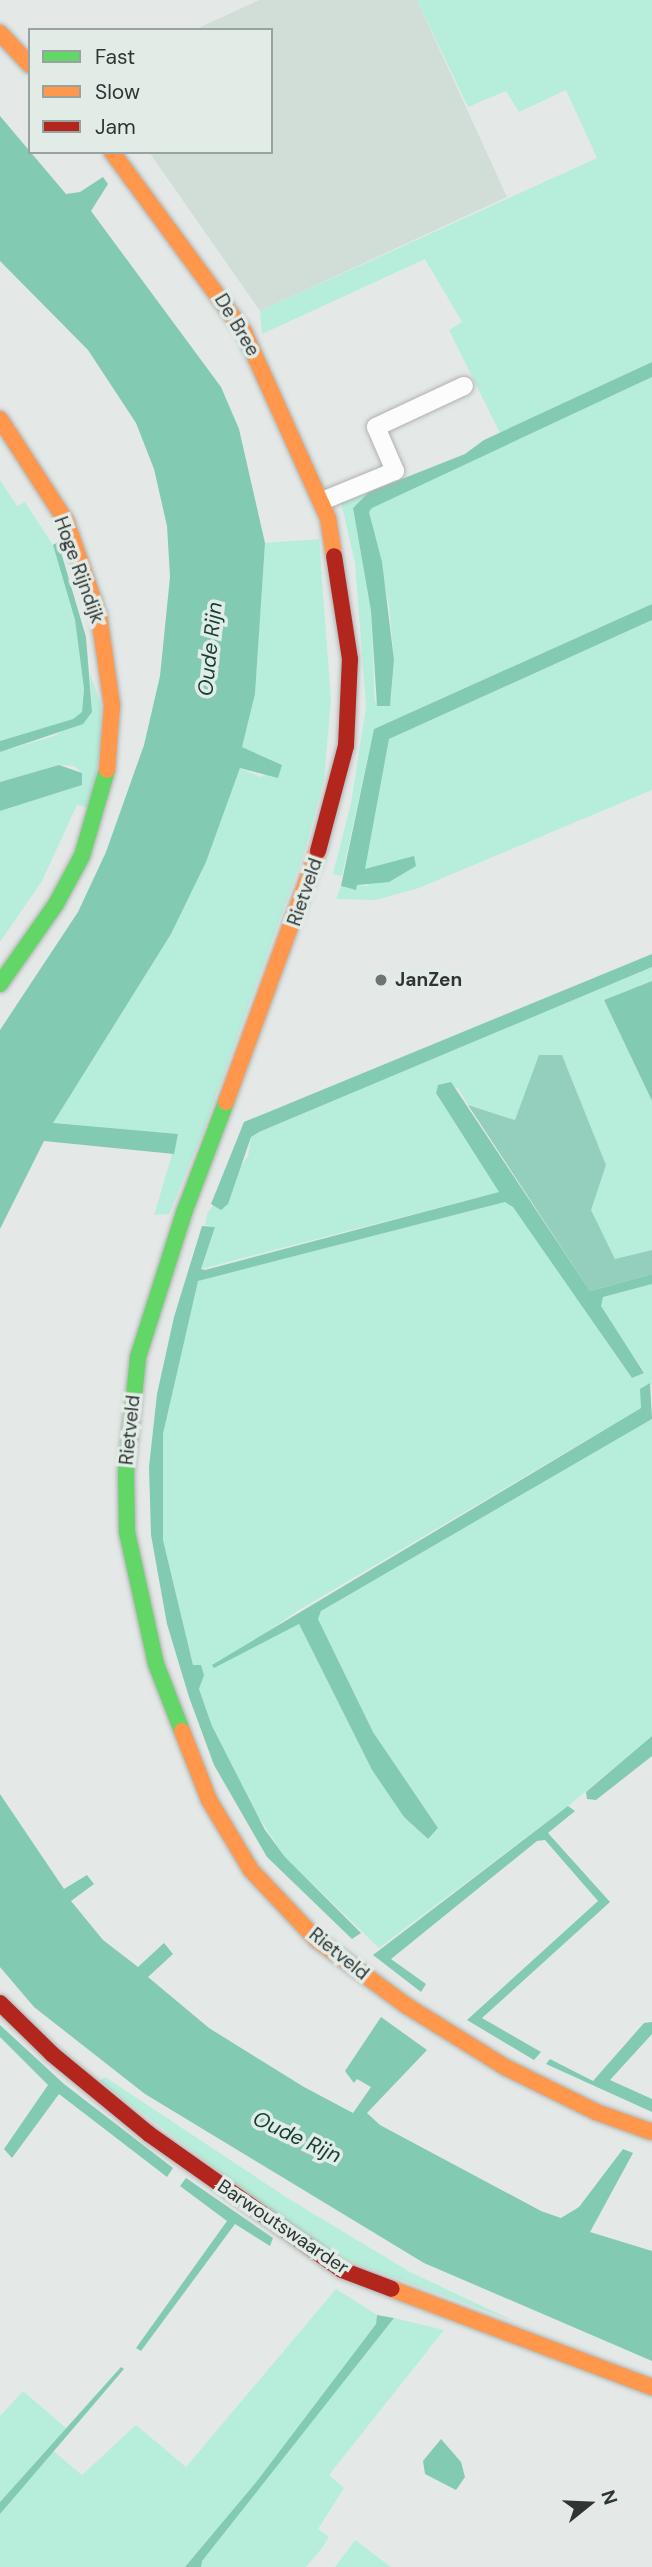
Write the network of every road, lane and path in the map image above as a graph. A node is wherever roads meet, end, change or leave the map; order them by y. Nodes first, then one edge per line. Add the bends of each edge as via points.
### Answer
1 (0, 33) edge
2 (28, 63) edge
3 (113, 154) edge
4 (464, 386) dead end
5 (0, 419) edge
6 (325, 509) junction
7 (0, 984) edge
8 (0, 2003) edge
9 (652, 2132) edge
10 (652, 2387) edge

1 - 2 main road
3 - 6 main road, De Bree via 244,332
4 - 6 street via 376,427 395,471
5 - 7 main road, Hoge Rijndijk via 66,521 99,616 111,705 101,801 82,856 56,904
6 - 9 main road, Rietveld via 350,659 346,746 308,885 223,1104 143,1337 126,1472 127,1532 136,1585 182,1737 209,1800 251,1870 317,1940 407,2007 505,2067 596,2112
8 - 10 main road, Barwoutswaarder via 52,2054 149,2134 342,2270

